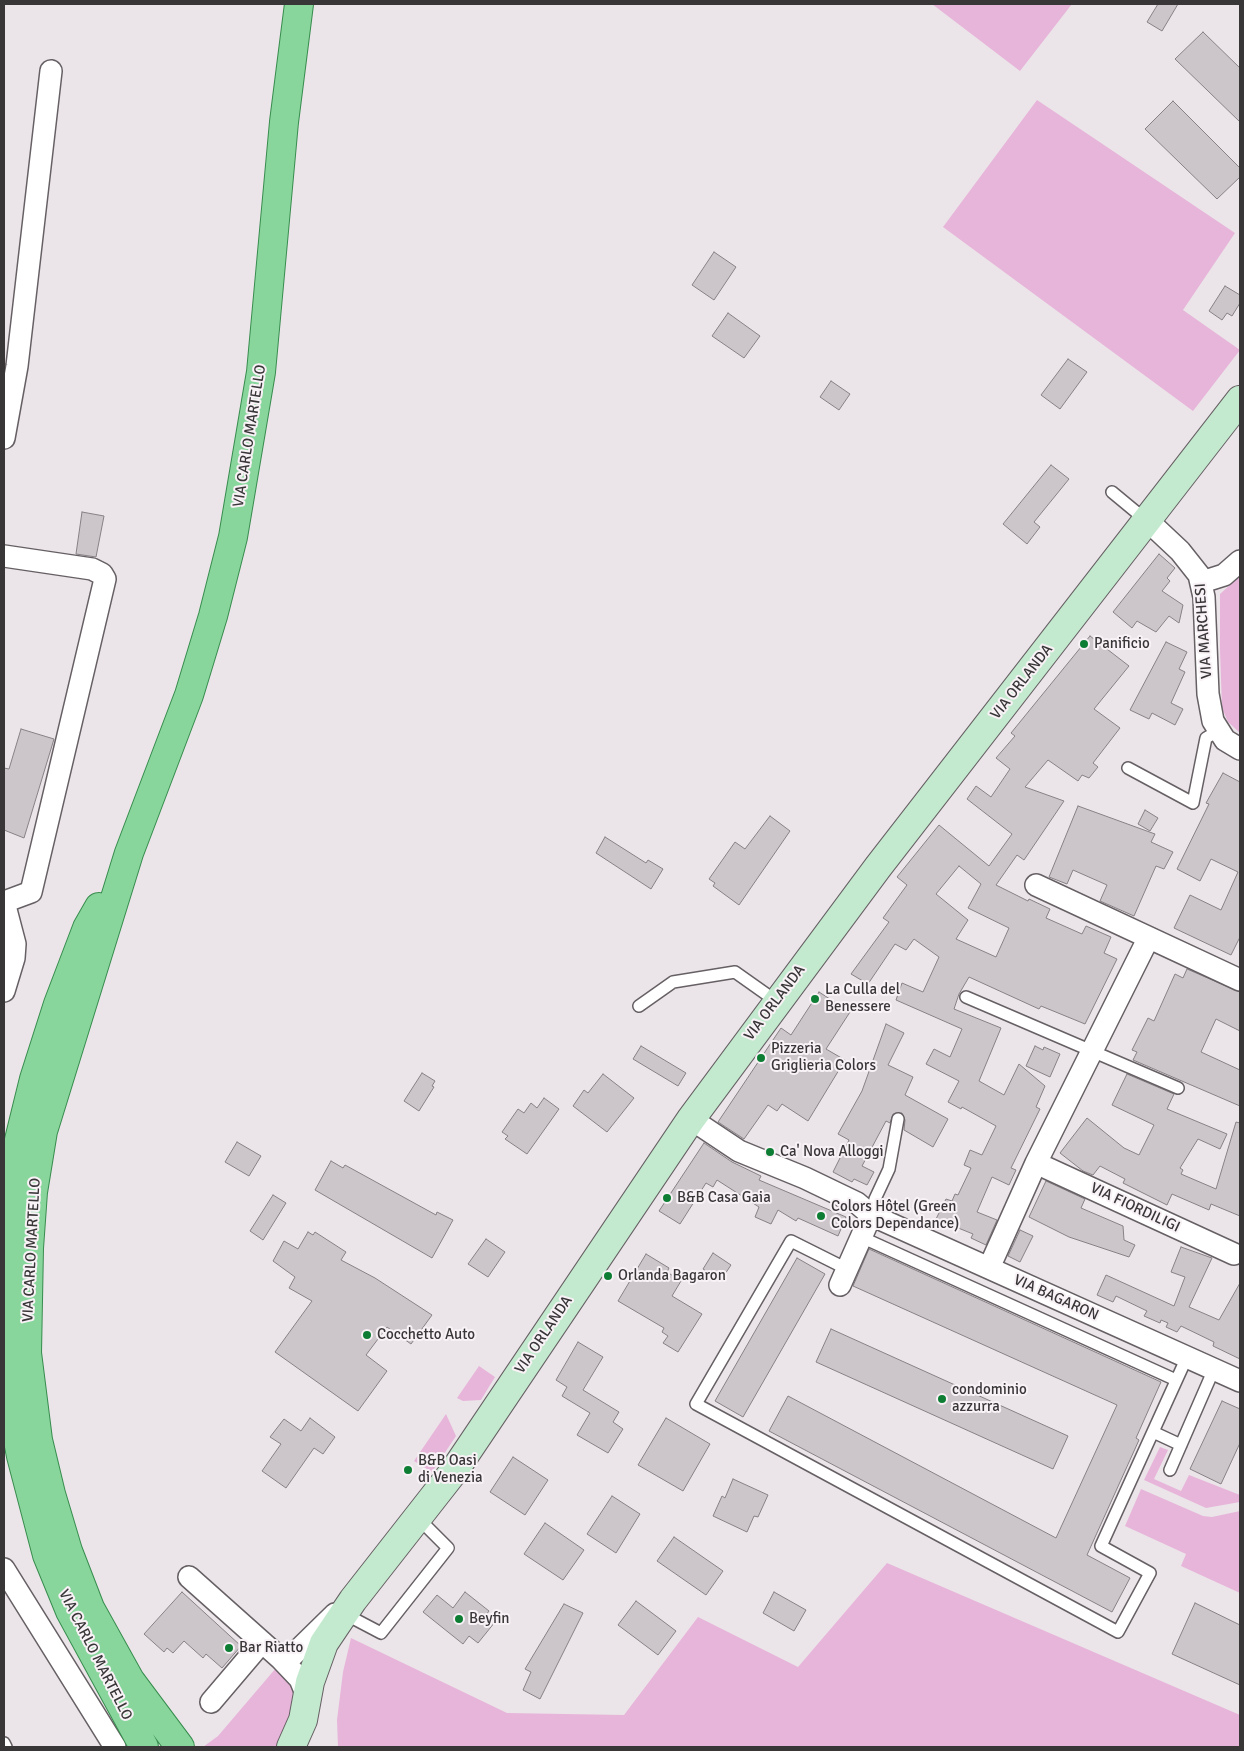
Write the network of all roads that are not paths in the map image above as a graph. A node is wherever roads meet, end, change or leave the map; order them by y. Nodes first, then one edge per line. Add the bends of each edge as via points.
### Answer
1 (299, 4) edge
2 (51, 71) dead end
3 (1240, 400) edge
4 (4, 438) edge
5 (1112, 492) dead end
6 (1148, 521) junction
7 (4, 556) edge
8 (1240, 561) edge
9 (1202, 582) junction
10 (1218, 731) junction
11 (1240, 749) edge
12 (1128, 768) dead end
13 (129, 853) junction
14 (1036, 885) dead end
15 (4, 902) edge
16 (1148, 939) junction
17 (1240, 980) edge
18 (4, 992) edge
19 (966, 997) dead end
20 (776, 1001) junction
21 (639, 1006) dead end
22 (1093, 1053) junction
23 (1178, 1088) dead end
24 (691, 1119) junction
25 (898, 1119) dead end
26 (1036, 1163) junction
27 (6, 1206) edge
28 (871, 1215) junction
29 (861, 1237) junction
30 (1234, 1254) dead end
31 (989, 1268) junction
32 (843, 1277) joint
33 (5, 1347) edge
34 (1187, 1357) junction
35 (1214, 1369) junction
36 (1176, 1380) junction
37 (1240, 1381) edge
38 (9, 1409) edge
39 (1153, 1432) junction
40 (1181, 1445) junction
41 (1170, 1470) dead end
42 (418, 1518) junction
43 (4, 1569) edge
44 (189, 1577) dead end
45 (84, 1593) junction
46 (344, 1613) junction
47 (262, 1642) junction
48 (281, 1659) junction
49 (308, 1696) junction
50 (211, 1702) dead end
51 (4, 1744) edge
52 (6, 1747) edge
53 (115, 1747) edge
54 (144, 1747) edge
55 (180, 1747) edge
56 (291, 1747) edge
57 (315, 1747) edge

1 - 13 main road, VIA CARLO MARTELLO via 284,122 261,372 233,537 189,696
2 - 4 street via 17,366
3 - 6 main road, VIA ORLANDA
5 - 6 lane
6 - 9 street, VIA MARCHESI via 1192,564
6 - 20 main road, VIA ORLANDA
7 - 15 street via 92,569 102,574 104,579 31,892
8 - 9 street via 1224,575
9 - 10 street, VIA MARCHESI via 1208,694
10 - 11 street via 1225,740
10 - 12 lane via 1206,738 1193,803
13 - 27 main road, VIA CARLO MARTELLO via 87,928 58,1004 34,1079
13 - 45 main road, VIA CARLO MARTELLO via 43,1131 33,1192 29,1248 27,1353 38,1440 68,1551
14 - 16 street
15 - 18 street via 15,944
16 - 17 street
16 - 22 street
19 - 22 lane
20 - 21 lane via 735,972 673,982
20 - 24 main road, VIA ORLANDA
22 - 23 lane
22 - 26 street
24 - 28 street, VIA BAGARON via 739,1151 857,1203
24 - 42 main road, VIA ORLANDA via 454,1471
25 - 28 lane via 890,1169
26 - 30 street, VIA FIORDILIGI
26 - 31 street
27 - 33 main road, VIA CARLO MARTELLO via 9,1234
28 - 29 street
28 - 31 street, VIA BAGARON
29 - 32 street
29 - 36 lane
31 - 34 street, VIA BAGARON
32 - 39 lane via 791,1241 696,1404 1118,1632 1150,1573 1101,1546
33 - 38 main road, VIA CARLO MARTELLO
33 - 45 street, VIA CARLO MARTELLO via 18,1370 32,1461 45,1507
34 - 35 street, VIA BAGARON
34 - 36 lane
35 - 37 street, VIA BAGARON
35 - 40 lane
36 - 39 lane
38 - 54 main road, VIA CARLO MARTELLO via 47,1555 70,1611
39 - 40 lane
40 - 41 lane
42 - 46 main road, VIA ORLANDA
42 - 46 lane via 448,1548 381,1633
43 - 53 street, VIA CARLO MARTELLO
44 - 47 street
45 - 55 main road, VIA CARLO MARTELLO via 130,1680
46 - 48 street via 330,1618 289,1659
46 - 49 main road, VIA ORLANDA via 324,1643
46 - 57 main road, VIA ORLANDA via 321,1678
47 - 48 street
47 - 50 street
48 - 49 street via 300,1679
49 - 56 main road, VIA ORLANDA via 303,1720
51 - 52 lane

